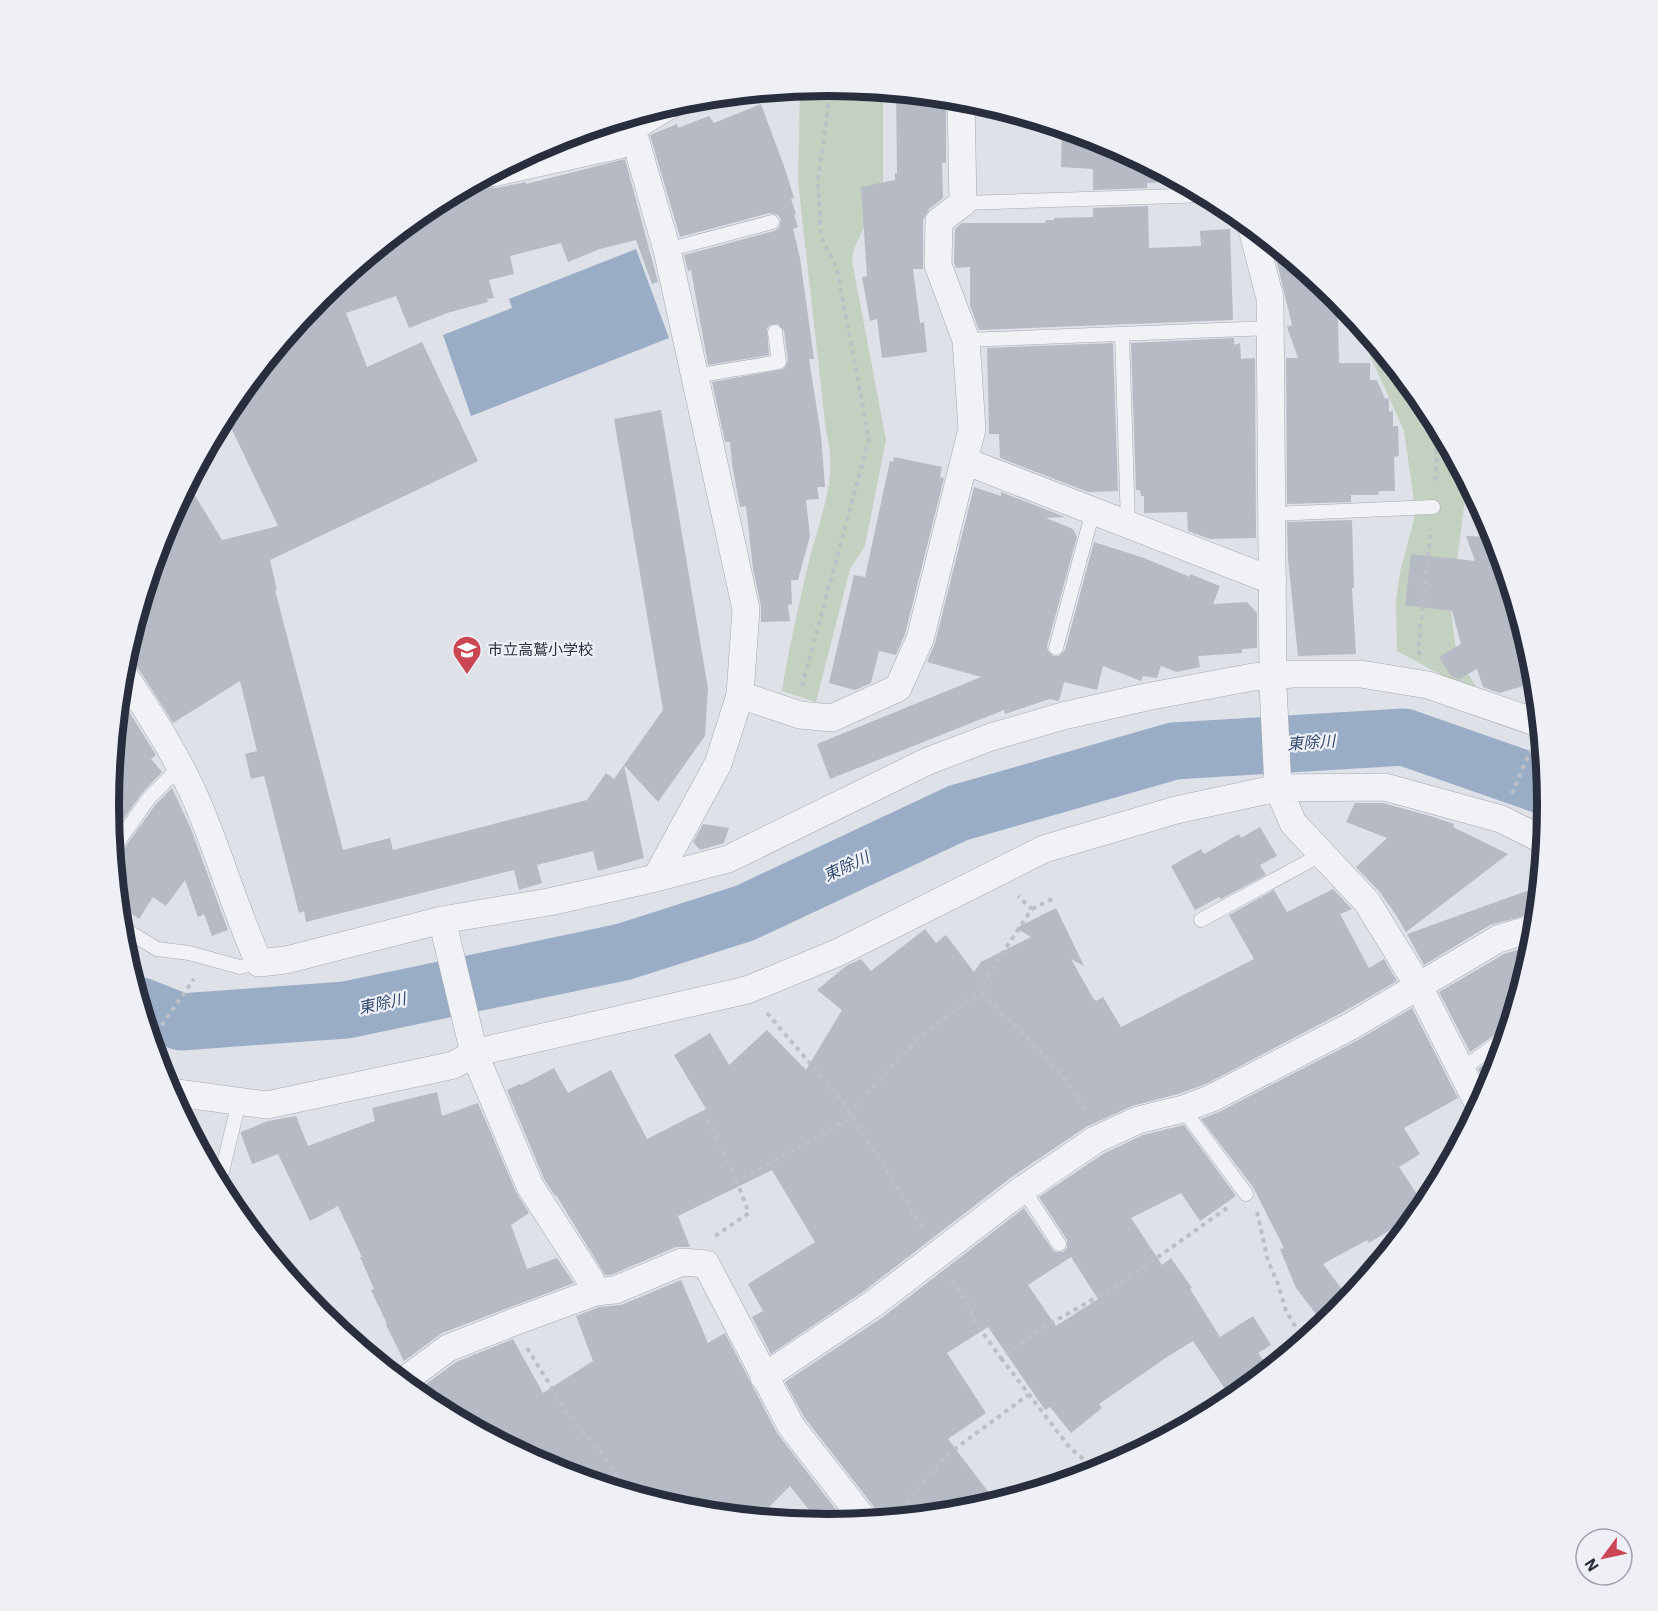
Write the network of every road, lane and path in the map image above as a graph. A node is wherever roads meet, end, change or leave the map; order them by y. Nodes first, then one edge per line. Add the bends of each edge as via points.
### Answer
1 (830, 96) edge
2 (961, 109) edge
3 (628, 125) edge
4 (630, 125) edge
5 (519, 167) edge
6 (1191, 196) edge
7 (963, 203) junction
8 (772, 222) dead end
9 (1254, 238) edge
10 (667, 250) junction
11 (1271, 328) junction
12 (775, 332) dead end
13 (1122, 334) junction
14 (966, 340) junction
15 (694, 376) junction
16 (1433, 434) edge
17 (965, 461) junction
18 (1433, 507) junction
19 (1093, 511) junction
20 (1273, 514) junction
21 (1128, 524) junction
22 (1273, 581) junction
23 (1056, 648) dead end
24 (1266, 680) junction
25 (130, 685) edge
26 (1428, 685) junction
27 (740, 695) junction
28 (800, 716) junction
29 (1534, 734) edge
30 (1535, 740) edge
31 (180, 767) junction
32 (1278, 788) junction
33 (1501, 819) junction
34 (1537, 837) edge
35 (120, 838) edge
36 (1322, 854) junction
37 (996, 873) junction
38 (656, 878) junction
39 (1056, 897) dead end
40 (1032, 909) junction
41 (1201, 920) dead end
42 (444, 927) junction
43 (1527, 930) edge
44 (131, 933) edge
45 (208, 959) junction
46 (260, 963) junction
47 (1418, 985) junction
48 (981, 994) junction
49 (156, 1032) edge
50 (1497, 1044) edge
51 (474, 1053) junction
52 (1461, 1070) junction
53 (182, 1094) edge
54 (1475, 1097) edge
55 (239, 1102) junction
56 (1183, 1109) junction
57 (708, 1119) dead end
58 (1102, 1136) junction
59 (222, 1172) edge
60 (736, 1182) junction
61 (1023, 1189) junction
62 (1246, 1194) dead end
63 (1059, 1244) dead end
64 (699, 1263) junction
65 (595, 1292) junction
66 (514, 1322) junction
67 (1001, 1358) dead end
68 (409, 1377) edge
69 (764, 1377) junction
70 (1028, 1395) junction
71 (1090, 1465) edge
72 (623, 1484) edge
73 (899, 1511) edge
74 (859, 1514) edge

1 - 28 path via 818,180 821,236 837,268 869,439 801,691
2 - 7 street
3 - 5 street via 619,145
4 - 10 street
6 - 7 lane
7 - 14 street via 939,221 938,265
8 - 10 lane
9 - 11 street via 1270,298
10 - 15 street
11 - 13 lane
11 - 20 street
12 - 15 lane via 779,362
13 - 14 lane
13 - 21 lane
14 - 17 street via 972,429
15 - 27 street via 746,609
16 - 18 path via 1437,454
17 - 19 street
17 - 28 street via 920,639 898,688 832,717
18 - 20 lane
18 - 26 path via 1418,650
19 - 21 street
19 - 23 lane
20 - 22 street
21 - 22 street
22 - 24 street
24 - 26 street via 1361,675
24 - 32 street
24 - 38 street via 1063,716 991,737 928,761 728,859
25 - 31 street
26 - 29 street
27 - 28 street
27 - 38 street via 718,764
30 - 33 path
31 - 35 lane via 149,798
31 - 46 street via 198,803
32 - 33 street via 1385,787
32 - 36 street via 1293,823
32 - 37 street via 1176,810 1044,849
33 - 34 street
36 - 41 lane
36 - 47 street via 1367,902
37 - 40 path
37 - 51 street via 837,953 747,990
38 - 42 street
39 - 40 path
40 - 48 path via 985,979
42 - 46 street
42 - 51 street
43 - 47 street via 1498,939
44 - 45 lane via 157,949
45 - 46 lane via 240,967
45 - 49 path
47 - 52 street
47 - 56 street via 1351,1026
48 - 58 path via 1065,1079
48 - 60 path via 917,1040 856,1105 852,1117
50 - 52 lane
51 - 55 street via 454,1065 267,1105
51 - 65 street via 530,1186
52 - 54 street
53 - 55 street
55 - 59 lane
56 - 58 street via 1138,1120
56 - 62 lane
57 - 60 path
58 - 61 street
60 - 64 path via 749,1213 704,1243
61 - 63 lane
61 - 69 street via 873,1304
64 - 65 street via 682,1262 615,1290
64 - 69 street via 706,1264
65 - 66 street
66 - 68 street via 448,1348
66 - 72 path via 573,1422 598,1448
67 - 70 path
69 - 74 street via 791,1426
70 - 71 path via 1070,1448
70 - 73 path via 948,1454

